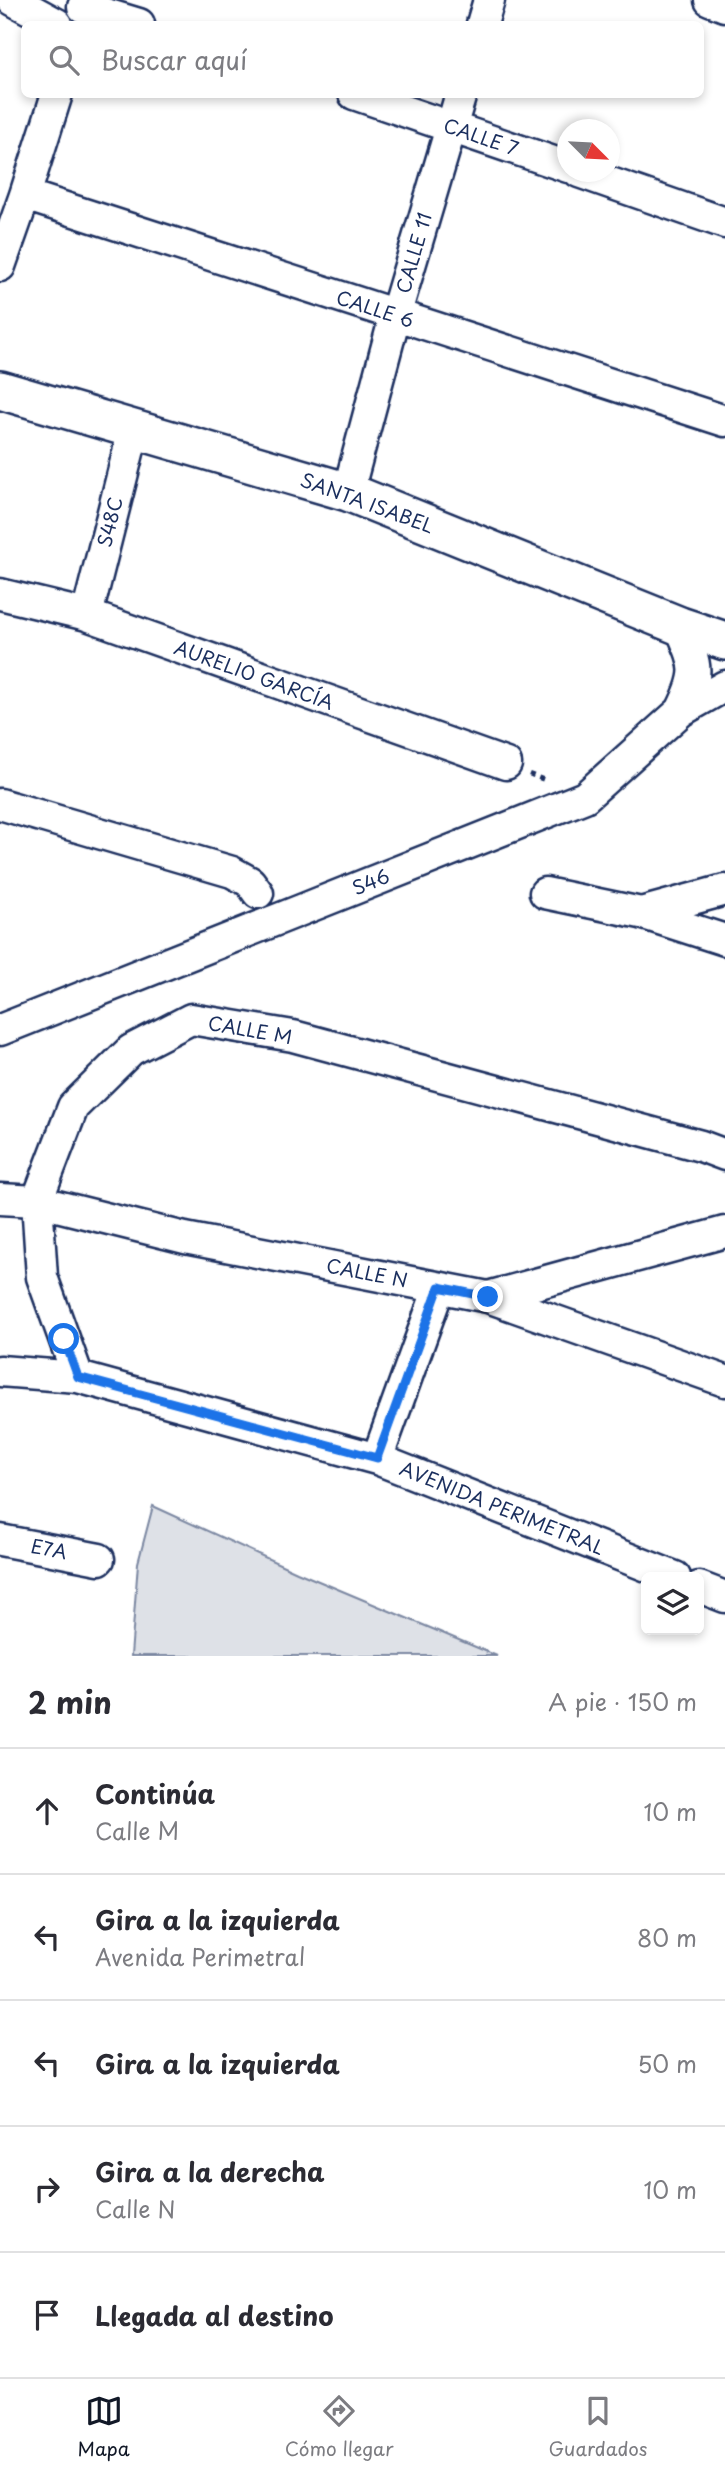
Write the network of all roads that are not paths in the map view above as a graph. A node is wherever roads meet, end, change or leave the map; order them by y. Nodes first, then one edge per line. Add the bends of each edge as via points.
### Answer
1 (13, 0) edge
2 (489, 0) edge
3 (710, 0) edge
4 (725, 6) edge
5 (82, 10) edge
6 (52, 21) edge
7 (127, 21) edge
8 (483, 21) edge
9 (56, 98) edge
10 (366, 98) edge
11 (459, 98) edge
12 (451, 126) junction
13 (557, 163) edge
14 (608, 182) edge
15 (25, 194) junction
16 (7, 221) edge
17 (725, 223) edge
18 (0, 266) edge
19 (395, 316) junction
20 (0, 390) edge
21 (725, 421) edge
22 (134, 429) junction
23 (348, 492) junction
24 (0, 594) edge
25 (87, 615) junction
26 (680, 626) junction
27 (725, 640) edge
28 (725, 686) edge
29 (681, 711) junction
30 (506, 764) dead end
31 (0, 804) edge
32 (725, 890) edge
33 (258, 893) dead end
34 (545, 893) dead end
35 (641, 913) junction
36 (725, 940) edge
37 (3, 1023) edge
38 (725, 1155) edge
39 (0, 1199) edge
40 (37, 1201) junction
41 (725, 1231) edge
42 (439, 1287) junction
43 (488, 1297) junction
44 (0, 1371) edge
45 (78, 1377) junction
46 (725, 1381) edge
47 (377, 1458) junction
48 (0, 1540) edge
49 (99, 1559) dead end
50 (662, 1572) edge
51 (704, 1589) edge
52 (725, 1597) edge

1 - 6 street
2 - 8 street
3 - 4 street
5 - 7 street
9 - 15 street
10 - 12 street, CALLE 7
11 - 12 street, CALLE 11
12 - 13 street, CALLE 7
12 - 19 street, CALLE 11
14 - 17 street
15 - 16 street
15 - 19 street, CALLE 6
16 - 18 street
19 - 21 street, CALLE 6
19 - 23 street, CALLE 11
20 - 22 street, SANTA ISABEL
22 - 23 street, SANTA ISABEL
22 - 25 street, S48C
23 - 26 street, SANTA ISABEL
24 - 25 street, AURELIO GARCÍA
25 - 30 street, AURELIO GARCÍA
26 - 27 street, SANTA ISABEL
26 - 29 street, S46 via 693,656 695,682
28 - 29 street, S46
29 - 37 street, S46 via 585,797 38,1014
31 - 33 street via 232,872 250,882
32 - 35 street
34 - 35 street
35 - 36 street
38 - 40 street, CALLE M via 293,1036 191,1019 131,1050 73,1107
39 - 40 street, CALLE N
40 - 42 street, CALLE N via 185,1238
40 - 45 street, CALLE M via 43,1277
41 - 43 street
42 - 43 street, CALLE N
42 - 47 street
43 - 46 street, CALLE N
44 - 45 street, AVENIDA PERIMETRAL
45 - 47 street, AVENIDA PERIMETRAL
47 - 50 street, AVENIDA PERIMETRAL
48 - 49 street, E7A
51 - 52 street

